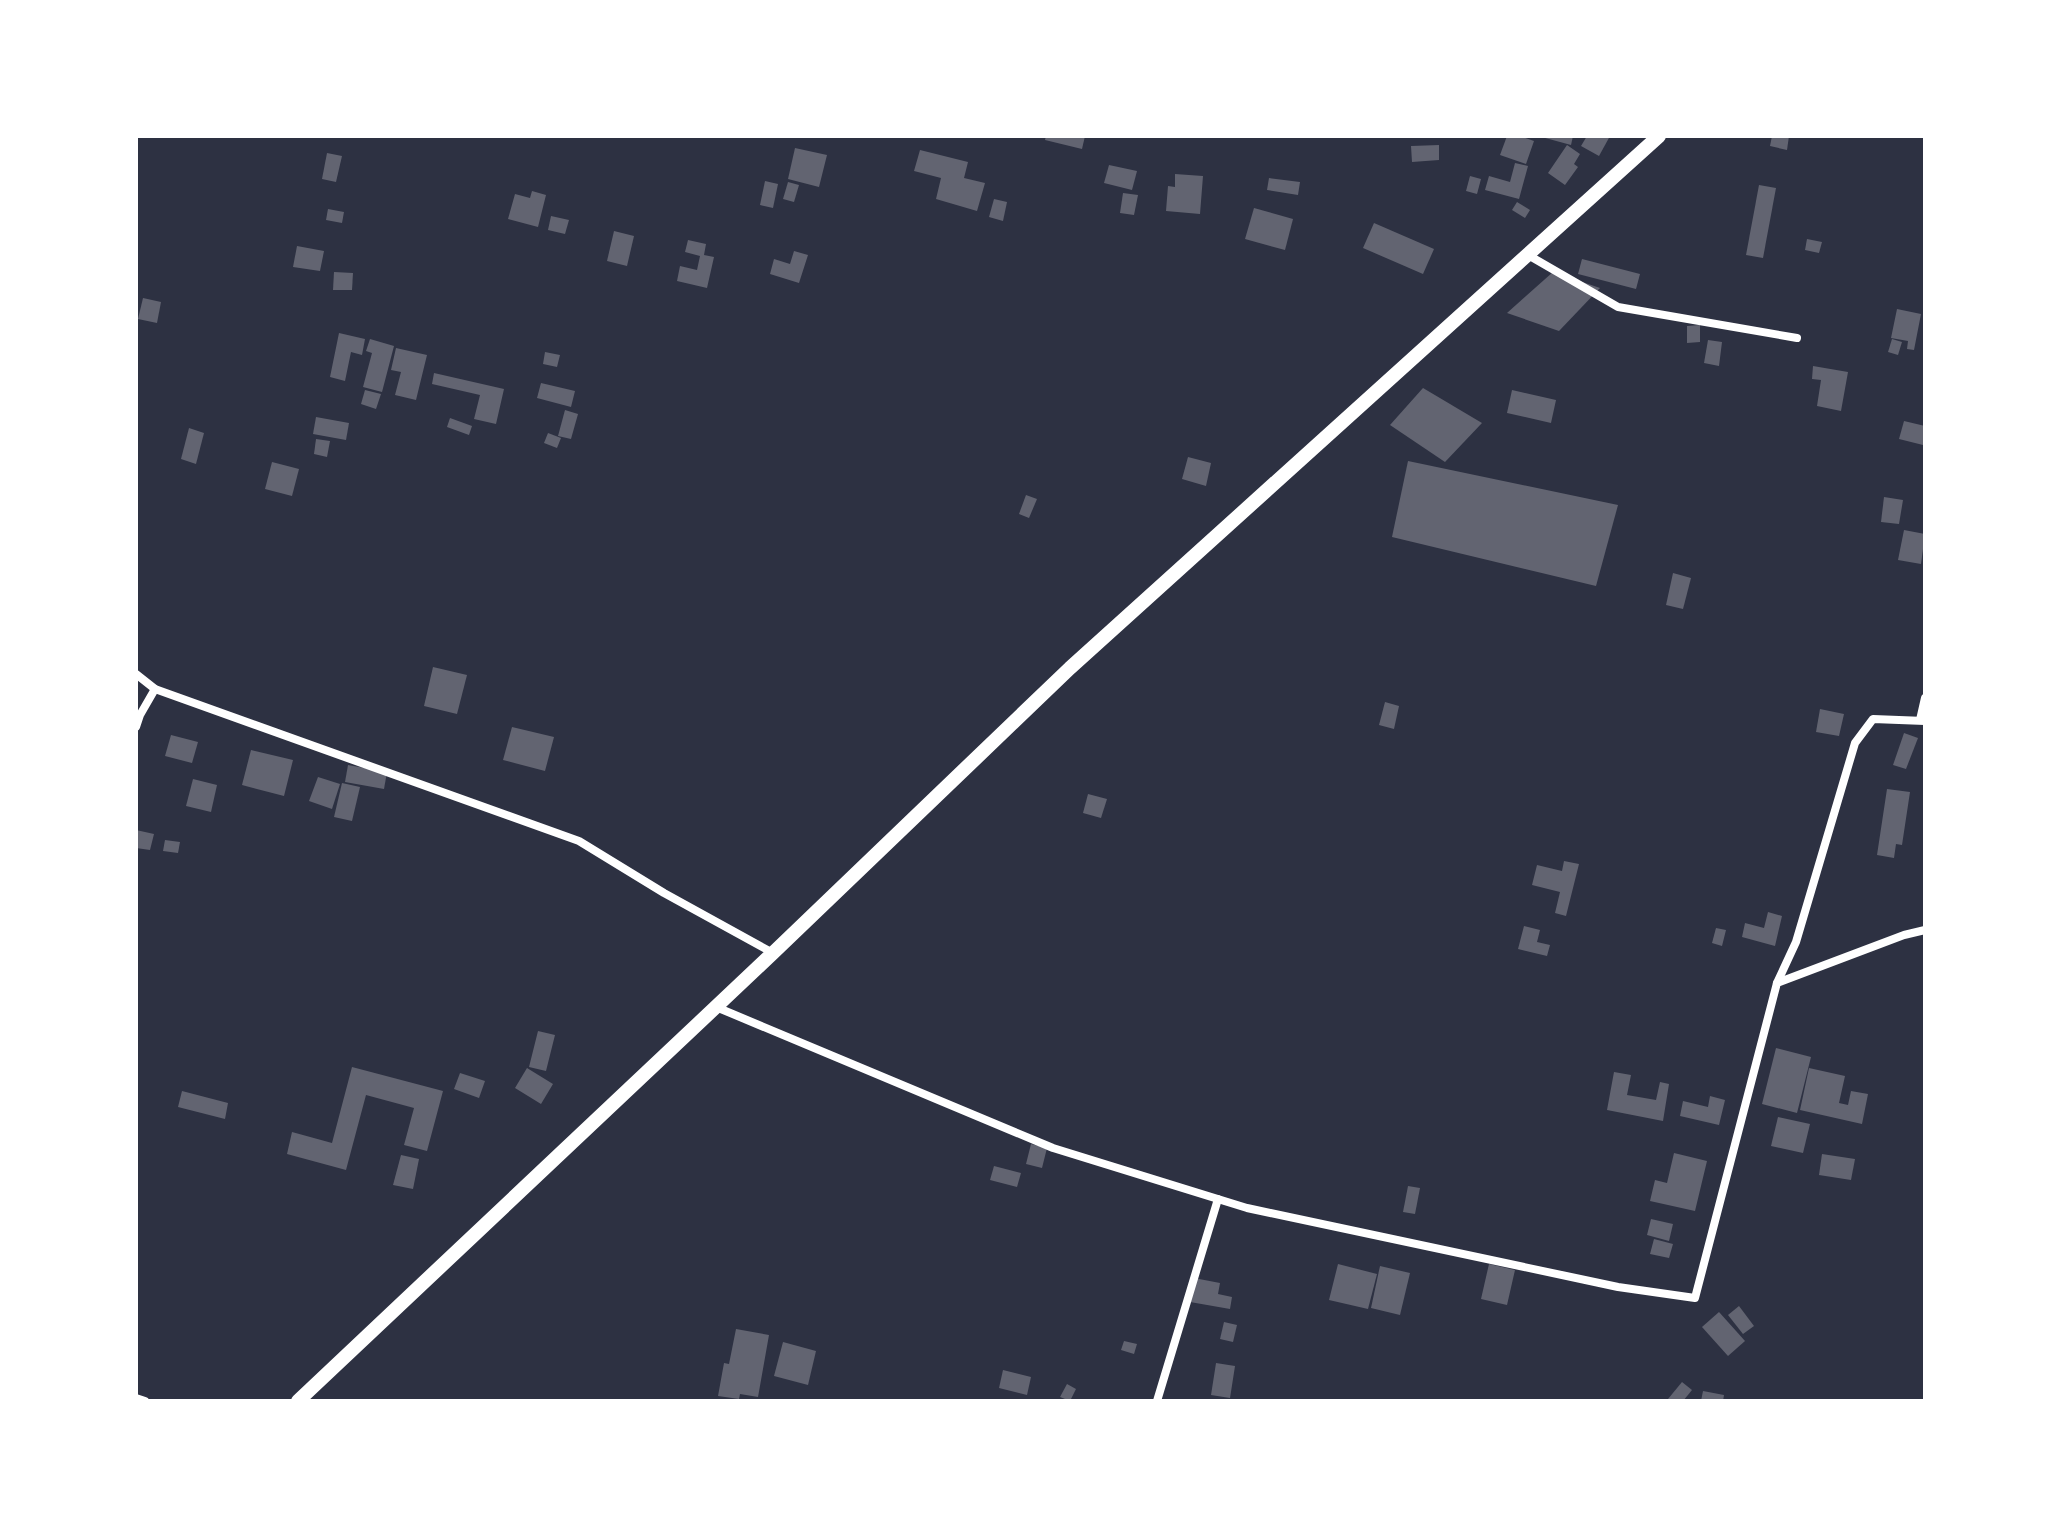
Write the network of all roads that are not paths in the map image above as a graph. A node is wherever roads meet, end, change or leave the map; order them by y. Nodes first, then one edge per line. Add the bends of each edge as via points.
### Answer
1 (1659, 136) edge
2 (1528, 255) junction
3 (1797, 338) dead end
4 (136, 674) edge
5 (155, 689) junction
6 (1925, 698) edge
7 (1923, 720) edge
8 (136, 727) edge
9 (1925, 930) edge
10 (773, 953) junction
11 (1777, 983) junction
12 (716, 1007) junction
13 (1218, 1199) junction
14 (136, 1398) edge
15 (145, 1401) edge
16 (298, 1401) edge
17 (1157, 1401) edge

1 - 2 highway
2 - 3 street via 1618,307
2 - 10 highway via 1070,668
4 - 5 street
5 - 8 street
5 - 10 street via 579,841
6 - 7 street
7 - 11 street via 1873,719 1855,743 1796,942
9 - 11 street
10 - 12 highway
11 - 13 street via 1695,1298 1603,1283
12 - 13 street via 1053,1148
12 - 16 highway
13 - 17 street
14 - 15 street

